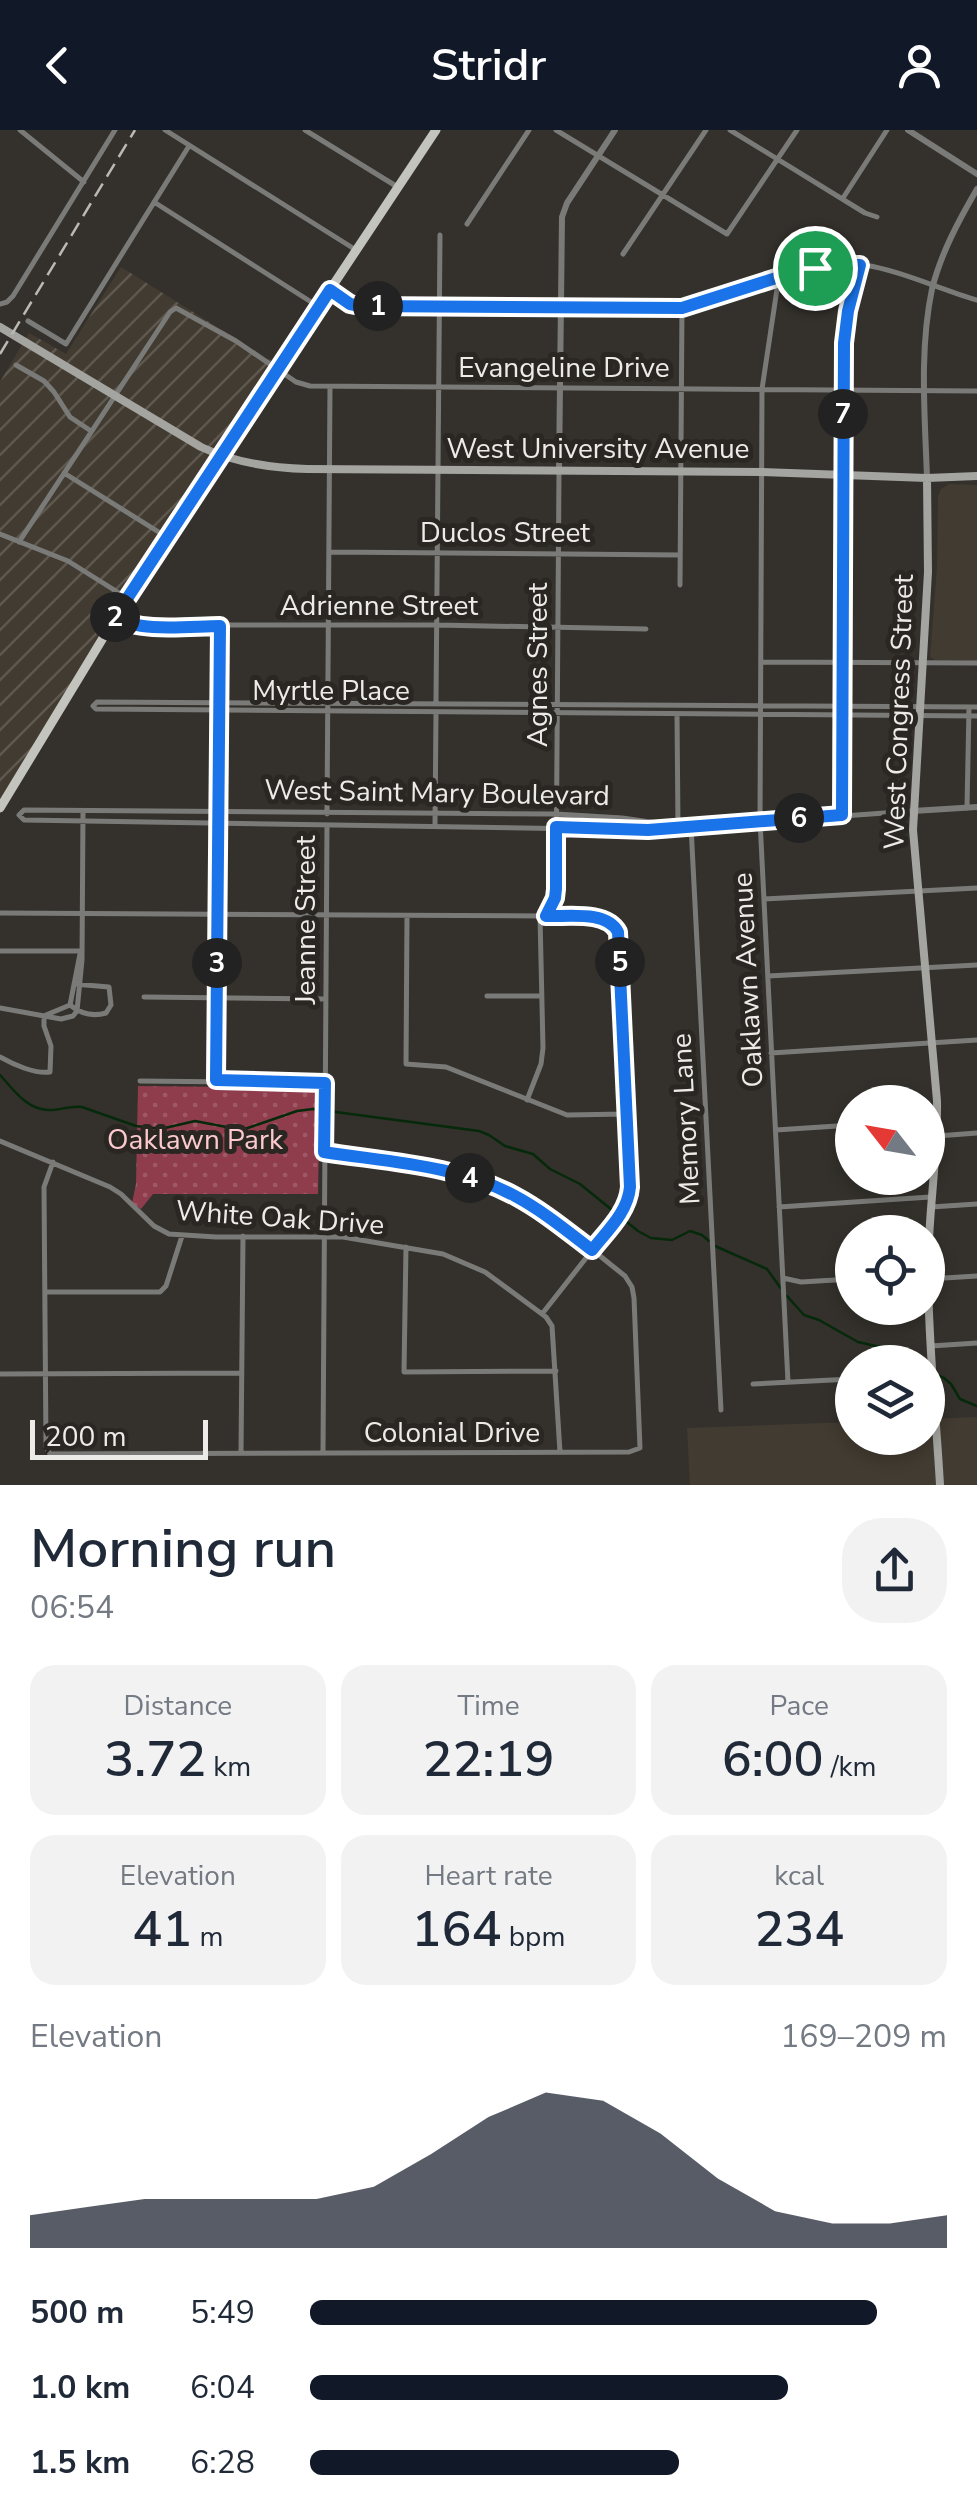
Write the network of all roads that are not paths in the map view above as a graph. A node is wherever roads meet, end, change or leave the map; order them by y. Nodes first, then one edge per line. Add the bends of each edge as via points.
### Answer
1 (20, 130) edge
2 (116, 130) edge
3 (165, 130) edge
4 (305, 130) edge
5 (436, 130) edge
6 (529, 130) edge
7 (556, 130) edge
8 (615, 130) edge
9 (706, 130) edge
10 (730, 130) edge
11 (797, 130) edge
12 (887, 130) edge
13 (908, 130) edge
14 (39, 132) edge
15 (34, 142) junction
16 (189, 146) junction
17 (598, 156) junction
18 (778, 158) junction
19 (977, 174) edge
20 (84, 182) junction
21 (398, 187) junction
22 (977, 189) edge
23 (662, 196) junction
24 (843, 198) junction
25 (974, 199) edge
26 (154, 202) junction
27 (876, 217) dead end
28 (467, 224) dead end
29 (440, 235) dead end
30 (356, 250) junction
31 (623, 254) dead end
32 (860, 265) junction
33 (779, 276) junction
34 (933, 287) junction
35 (330, 290) junction
36 (977, 300) edge
37 (0, 304) edge
38 (439, 306) junction
39 (319, 307) junction
40 (561, 307) junction
41 (682, 308) junction
42 (28, 322) dead end
43 (0, 327) edge
44 (16, 365) dead end
45 (277, 369) junction
46 (330, 387) junction
47 (438, 388) junction
48 (560, 388) junction
49 (682, 389) junction
50 (762, 389) junction
51 (843, 390) junction
52 (925, 390) junction
53 (977, 391) edge
54 (114, 395) junction
55 (91, 430) junction
56 (220, 456) junction
57 (330, 469) junction
58 (438, 470) junction
59 (559, 471) junction
60 (680, 471) junction
61 (762, 472) junction
62 (64, 473) junction
63 (843, 474) junction
64 (977, 476) edge
65 (926, 478) junction
66 (0, 534) edge
67 (168, 538) junction
68 (18, 542) junction
69 (329, 552) junction
70 (437, 552) junction
71 (558, 553) junction
72 (680, 554) junction
73 (680, 585) dead end
74 (126, 598) junction
75 (115, 617) junction
76 (437, 625) junction
77 (220, 626) junction
78 (329, 627) junction
79 (558, 628) junction
80 (646, 629) dead end
81 (761, 662) junction
82 (842, 662) junction
83 (923, 663) junction
84 (977, 663) edge
85 (219, 702) junction
86 (328, 703) junction
87 (436, 703) junction
88 (677, 704) junction
89 (558, 705) junction
90 (842, 706) junction
91 (968, 707) junction
92 (977, 707) edge
93 (761, 710) junction
94 (219, 711) junction
95 (921, 711) junction
96 (328, 712) junction
97 (436, 712) junction
98 (558, 714) junction
99 (677, 714) junction
100 (842, 715) junction
101 (968, 716) junction
102 (977, 716) edge
103 (977, 807) edge
104 (0, 808) edge
105 (967, 808) junction
106 (84, 810) junction
107 (914, 810) junction
108 (218, 811) junction
109 (435, 812) junction
110 (326, 814) junction
111 (556, 814) junction
112 (842, 815) junction
113 (760, 820) junction
114 (83, 822) junction
115 (218, 823) junction
116 (327, 825) junction
117 (435, 825) junction
118 (678, 826) junction
119 (692, 826) junction
120 (556, 827) junction
121 (977, 888) edge
122 (918, 890) junction
123 (764, 900) junction
124 (0, 913) edge
125 (83, 914) junction
126 (218, 914) junction
127 (326, 915) junction
128 (407, 916) junction
129 (543, 916) junction
130 (0, 951) edge
131 (81, 951) junction
132 (977, 965) edge
133 (925, 967) junction
134 (768, 976) junction
135 (77, 984) junction
136 (487, 996) dead end
137 (541, 996) junction
138 (144, 997) dead end
139 (217, 998) junction
140 (326, 999) junction
141 (70, 1005) junction
142 (0, 1008) edge
143 (77, 1011) junction
144 (44, 1016) junction
145 (977, 1040) edge
146 (931, 1043) junction
147 (771, 1053) junction
148 (0, 1057) edge
149 (216, 1080) junction
150 (140, 1081) dead end
151 (325, 1083) junction
152 (932, 1085) edge
153 (527, 1100) junction
154 (627, 1114) junction
155 (835, 1126) edge
156 (775, 1130) junction
157 (977, 1133) edge
158 (945, 1135) edge
159 (0, 1140) edge
160 (324, 1152) junction
161 (53, 1162) junction
162 (933, 1195) edge
163 (932, 1202) junction
164 (977, 1204) edge
165 (778, 1207) junction
166 (931, 1215) edge
167 (182, 1236) junction
168 (243, 1236) junction
169 (324, 1238) junction
170 (406, 1248) junction
171 (592, 1250) junction
172 (945, 1276) edge
173 (977, 1276) edge
174 (783, 1278) junction
175 (835, 1280) edge
176 (46, 1292) junction
177 (542, 1314) junction
178 (977, 1343) edge
179 (945, 1345) edge
180 (556, 1371) junction
181 (242, 1373) junction
182 (0, 1374) edge
183 (46, 1374) junction
184 (835, 1380) edge
185 (788, 1382) junction
186 (753, 1384) dead end
187 (720, 1410) dead end
188 (560, 1452) junction
189 (241, 1454) junction
190 (323, 1454) junction
191 (938, 1455) edge
192 (940, 1485) edge

1 - 15 street
2 - 20 street
3 - 16 street
4 - 21 street
5 - 21 main road
6 - 28 street
7 - 17 street
8 - 17 street
9 - 23 street
10 - 18 street
11 - 18 street
12 - 24 street
13 - 19 street
14 - 15 street
15 - 20 street
16 - 26 street
16 - 30 street
17 - 23 street
17 - 40 street via 562,218
18 - 23 street via 727,234
18 - 24 street
20 - 37 street via 14,296
21 - 30 main road
22 - 25 street, West Congress Street
23 - 31 street
24 - 27 street
25 - 34 street, West Congress Street
26 - 39 street
26 - 42 street via 66,344
29 - 38 street
30 - 35 main road
32 - 33 street
32 - 34 street
32 - 51 street via 846,327
33 - 41 street
33 - 50 street, Oaklawn Avenue
34 - 36 street
34 - 52 street, West Congress Street
35 - 38 street via 355,306
35 - 39 main road
38 - 40 street
38 - 47 street
39 - 45 main road
40 - 41 street
40 - 48 street
41 - 49 street
43 - 54 main road, West University Avenue
44 - 55 street via 44,381 63,410
45 - 46 street, Evangeline Drive via 304,385
45 - 54 street, Evangeline Drive via 174,308
45 - 56 main road
46 - 47 street, Evangeline Drive
46 - 57 street, Jeanne Street
47 - 48 street, Evangeline Drive
47 - 58 street
48 - 49 street, Evangeline Drive
48 - 59 street
49 - 50 street, Evangeline Drive
49 - 60 street
50 - 51 street, Evangeline Drive
50 - 61 street, Oaklawn Avenue
51 - 52 street, Evangeline Drive
51 - 63 street
52 - 53 street, Evangeline Drive
52 - 65 street, West Congress Street
54 - 55 street
54 - 56 main road, West University Avenue
55 - 62 street
56 - 57 main road, West University Avenue via 275,468
56 - 67 main road
57 - 58 main road, West University Avenue
57 - 69 street, Jeanne Street
58 - 59 main road, West University Avenue
58 - 70 street
59 - 60 main road, West University Avenue
59 - 71 street, Agnes Street
60 - 61 main road, West University Avenue
60 - 72 street
61 - 63 main road, West University Avenue
61 - 81 street, Oaklawn Avenue
62 - 67 street
62 - 68 street
63 - 65 main road, West University Avenue
63 - 82 street
64 - 65 main road, West University Avenue
65 - 83 main road, West Congress Street
66 - 68 street
67 - 74 main road
68 - 74 street via 68,561
69 - 70 street, Duclos Street
69 - 78 street, Jeanne Street
70 - 71 street, Duclos Street
70 - 76 street
71 - 72 street, Duclos Street
71 - 79 street, Agnes Street
72 - 73 street
74 - 75 main road
75 - 77 street, Adrienne Street via 143,626
75 - 104 main road
76 - 78 street, Adrienne Street
76 - 79 street, Adrienne Street
76 - 87 street
77 - 78 street, Adrienne Street
77 - 85 street
78 - 86 street, Jeanne Street
79 - 80 street, Adrienne Street
79 - 89 street, Agnes Street
81 - 82 street
81 - 93 street, Oaklawn Avenue
82 - 83 street
82 - 90 street
83 - 84 street
83 - 95 main road, West Congress Street
85 - 86 street, Myrtle Place
85 - 94 street
85 - 94 street, Myrtle Place via 93,706
86 - 87 street, Myrtle Place
86 - 96 street, Jeanne Street
87 - 89 street, Myrtle Place
87 - 97 street
88 - 89 street, Myrtle Place
88 - 93 street, Myrtle Place
88 - 99 street
89 - 98 street, Agnes Street
90 - 93 street, Myrtle Place
90 - 95 street, Myrtle Place
90 - 100 street
91 - 92 street, Myrtle Place
91 - 95 street, Myrtle Place
91 - 101 street
93 - 99 street, Myrtle Place
93 - 100 street, Myrtle Place
93 - 113 street, Oaklawn Avenue
94 - 96 street, Myrtle Place
94 - 108 street
95 - 100 street, Myrtle Place
95 - 101 street, Myrtle Place
95 - 107 main road, West Congress Street
96 - 97 street, Myrtle Place
96 - 110 street, Jeanne Street
97 - 98 street, Myrtle Place
97 - 109 street
98 - 99 street, Myrtle Place
98 - 111 street, Agnes Street
99 - 118 street
100 - 112 street
101 - 102 street, Myrtle Place
101 - 105 street
103 - 105 street, West Saint Mary Boulevard
105 - 107 street, West Saint Mary Boulevard
106 - 108 street, West Saint Mary Boulevard
106 - 114 street
106 - 114 street, West Saint Mary Boulevard via 19,815
107 - 112 street, West Saint Mary Boulevard
107 - 122 main road, West Congress Street
108 - 110 street, West Saint Mary Boulevard
108 - 115 street
109 - 110 street, West Saint Mary Boulevard
109 - 111 street, West Saint Mary Boulevard
109 - 117 street
110 - 116 street, Jeanne Street
111 - 118 street, West Saint Mary Boulevard
111 - 120 street, Agnes Street
112 - 113 street, West Saint Mary Boulevard
113 - 119 street, West Saint Mary Boulevard
113 - 123 street, Oaklawn Avenue
114 - 115 street, West Saint Mary Boulevard
114 - 125 street
115 - 116 street, West Saint Mary Boulevard
115 - 126 street
116 - 117 street, West Saint Mary Boulevard
116 - 127 street, Jeanne Street
117 - 120 street, West Saint Mary Boulevard
118 - 119 street, West Saint Mary Boulevard
118 - 120 street, West Saint Mary Boulevard
119 - 187 street, Memory Lane
120 - 129 street, Agnes Street via 555,898
121 - 122 street
122 - 123 street
122 - 133 main road, West Congress Street
123 - 134 street, Oaklawn Avenue
124 - 125 street
125 - 126 street
125 - 131 street
126 - 127 street
126 - 139 street
127 - 128 street
127 - 140 street, Jeanne Street
128 - 129 street
128 - 153 street via 406,1064 446,1068
129 - 137 street, Agnes Street
129 - 154 street via 595,918 618,932
130 - 131 street
131 - 135 street
132 - 133 street
133 - 134 street
133 - 146 main road, West Congress Street
134 - 147 street, Oaklawn Avenue
135 - 141 street
135 - 143 street
135 - 143 street via 109,987 111,1006 101,1015
136 - 137 street
137 - 153 street, Agnes Street via 542,1059
138 - 139 street
139 - 140 street
139 - 149 street
140 - 151 street, Jeanne Street
141 - 143 street
141 - 144 street
142 - 144 street
143 - 144 street via 66,1019
144 - 148 street via 50,1072
145 - 146 street
146 - 147 street
146 - 152 main road, West Congress Street
147 - 156 street, Oaklawn Avenue
149 - 150 street
149 - 151 street
151 - 160 street, Jeanne Street
153 - 154 street via 566,1114
154 - 171 street via 629,1199
155 - 156 street
156 - 165 street, Oaklawn Avenue
157 - 158 street
159 - 161 street, White Oak Drive
160 - 169 street, Jeanne Street
160 - 171 street, Colonial Drive via 487,1183 539,1210
161 - 167 street, White Oak Drive via 110,1187 154,1226
161 - 176 street, Colonial Drive via 44,1186
162 - 163 main road, West Congress Street
163 - 164 street
163 - 165 street
163 - 166 main road, West Congress Street
165 - 174 street, Oaklawn Avenue
167 - 168 street, White Oak Drive
167 - 176 street via 160,1292
168 - 169 street, White Oak Drive
168 - 181 street
169 - 170 street, White Oak Drive
169 - 190 street, Jeanne Street
170 - 177 street, White Oak Drive via 469,1264
170 - 180 street via 404,1372
171 - 177 street
171 - 188 street, Colonial Drive via 632,1287 641,1446 629,1452
172 - 173 street
174 - 175 street
174 - 185 street, Oaklawn Avenue
176 - 183 street, Colonial Drive
177 - 180 street via 554,1331
178 - 179 street
180 - 188 street
181 - 183 street
181 - 189 street
182 - 183 street
183 - 189 street, Colonial Drive via 50,1454
184 - 185 street
185 - 186 street
188 - 190 street, Colonial Drive
189 - 190 street, Colonial Drive
191 - 192 main road, West Congress Street

